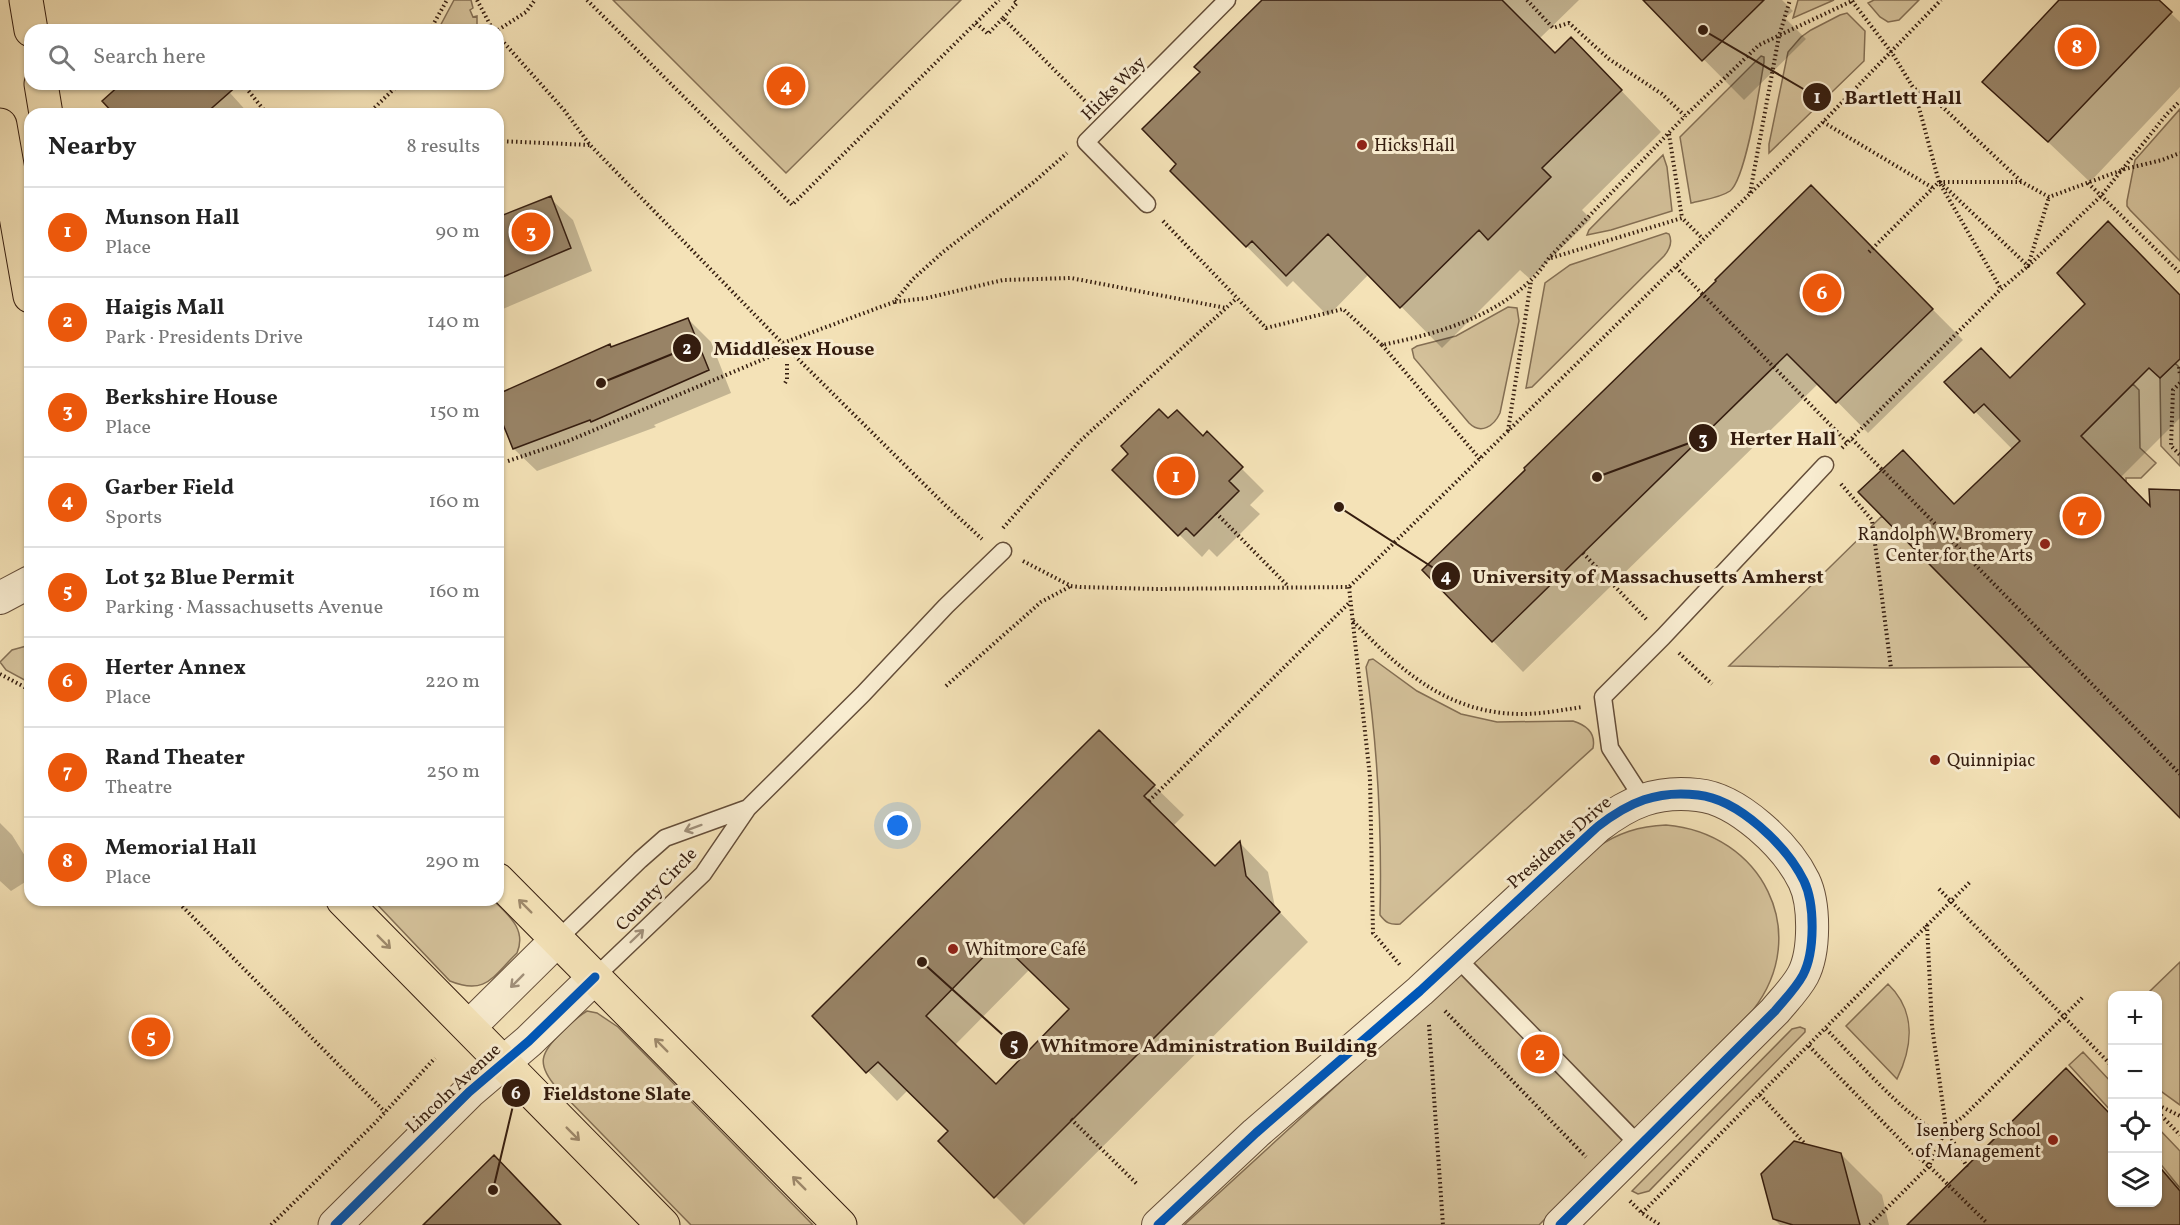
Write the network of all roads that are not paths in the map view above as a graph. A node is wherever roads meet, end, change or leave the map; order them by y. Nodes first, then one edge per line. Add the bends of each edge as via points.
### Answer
1 (26, 0) edge
2 (1227, 0) edge
3 (31, 24) edge
4 (41, 90) edge
5 (45, 108) edge
6 (1, 142) edge
7 (1147, 204) road end
8 (24, 264) edge
9 (1825, 465) road end
10 (996, 548) road end
11 (1642, 799) junction
12 (748, 808) junction
13 (504, 886) edge
14 (349, 906) edge
15 (558, 939) junction
16 (1456, 957) junction
17 (595, 977) junction
18 (469, 1028) junction
19 (503, 1062) junction
20 (1639, 1145) junction
21 (335, 1225) edge
22 (663, 1225) edge
23 (840, 1225) edge
24 (1158, 1225) edge
25 (1560, 1225) edge

1 - 3 main road
2 - 7 lane, Hicks Way via 1086,142
4 - 5 main road
6 - 8 main road
9 - 11 lane via 1603,698 1610,748
10 - 12 lane via 863,694
11 - 16 street, Presidents Drive via 1597,827
11 - 20 street, Presidents Drive via 1700,795 1733,807 1765,830 1805,884 1812,927 1804,973 1791,993
12 -> 15 lane, County Circle via 665,838
17 -> 12 lane, County Circle via 703,874
15 -> 13 main road
14 -> 18 main road
15 - 17 main road
15 -> 18 street, Lincoln Avenue
16 - 20 lane
16 - 24 street, Presidents Drive
17 - 19 street, Lincoln Avenue
23 -> 17 main road
18 - 19 main road
19 - 21 street, Lincoln Avenue
19 -> 22 main road
20 - 25 street, Presidents Drive

